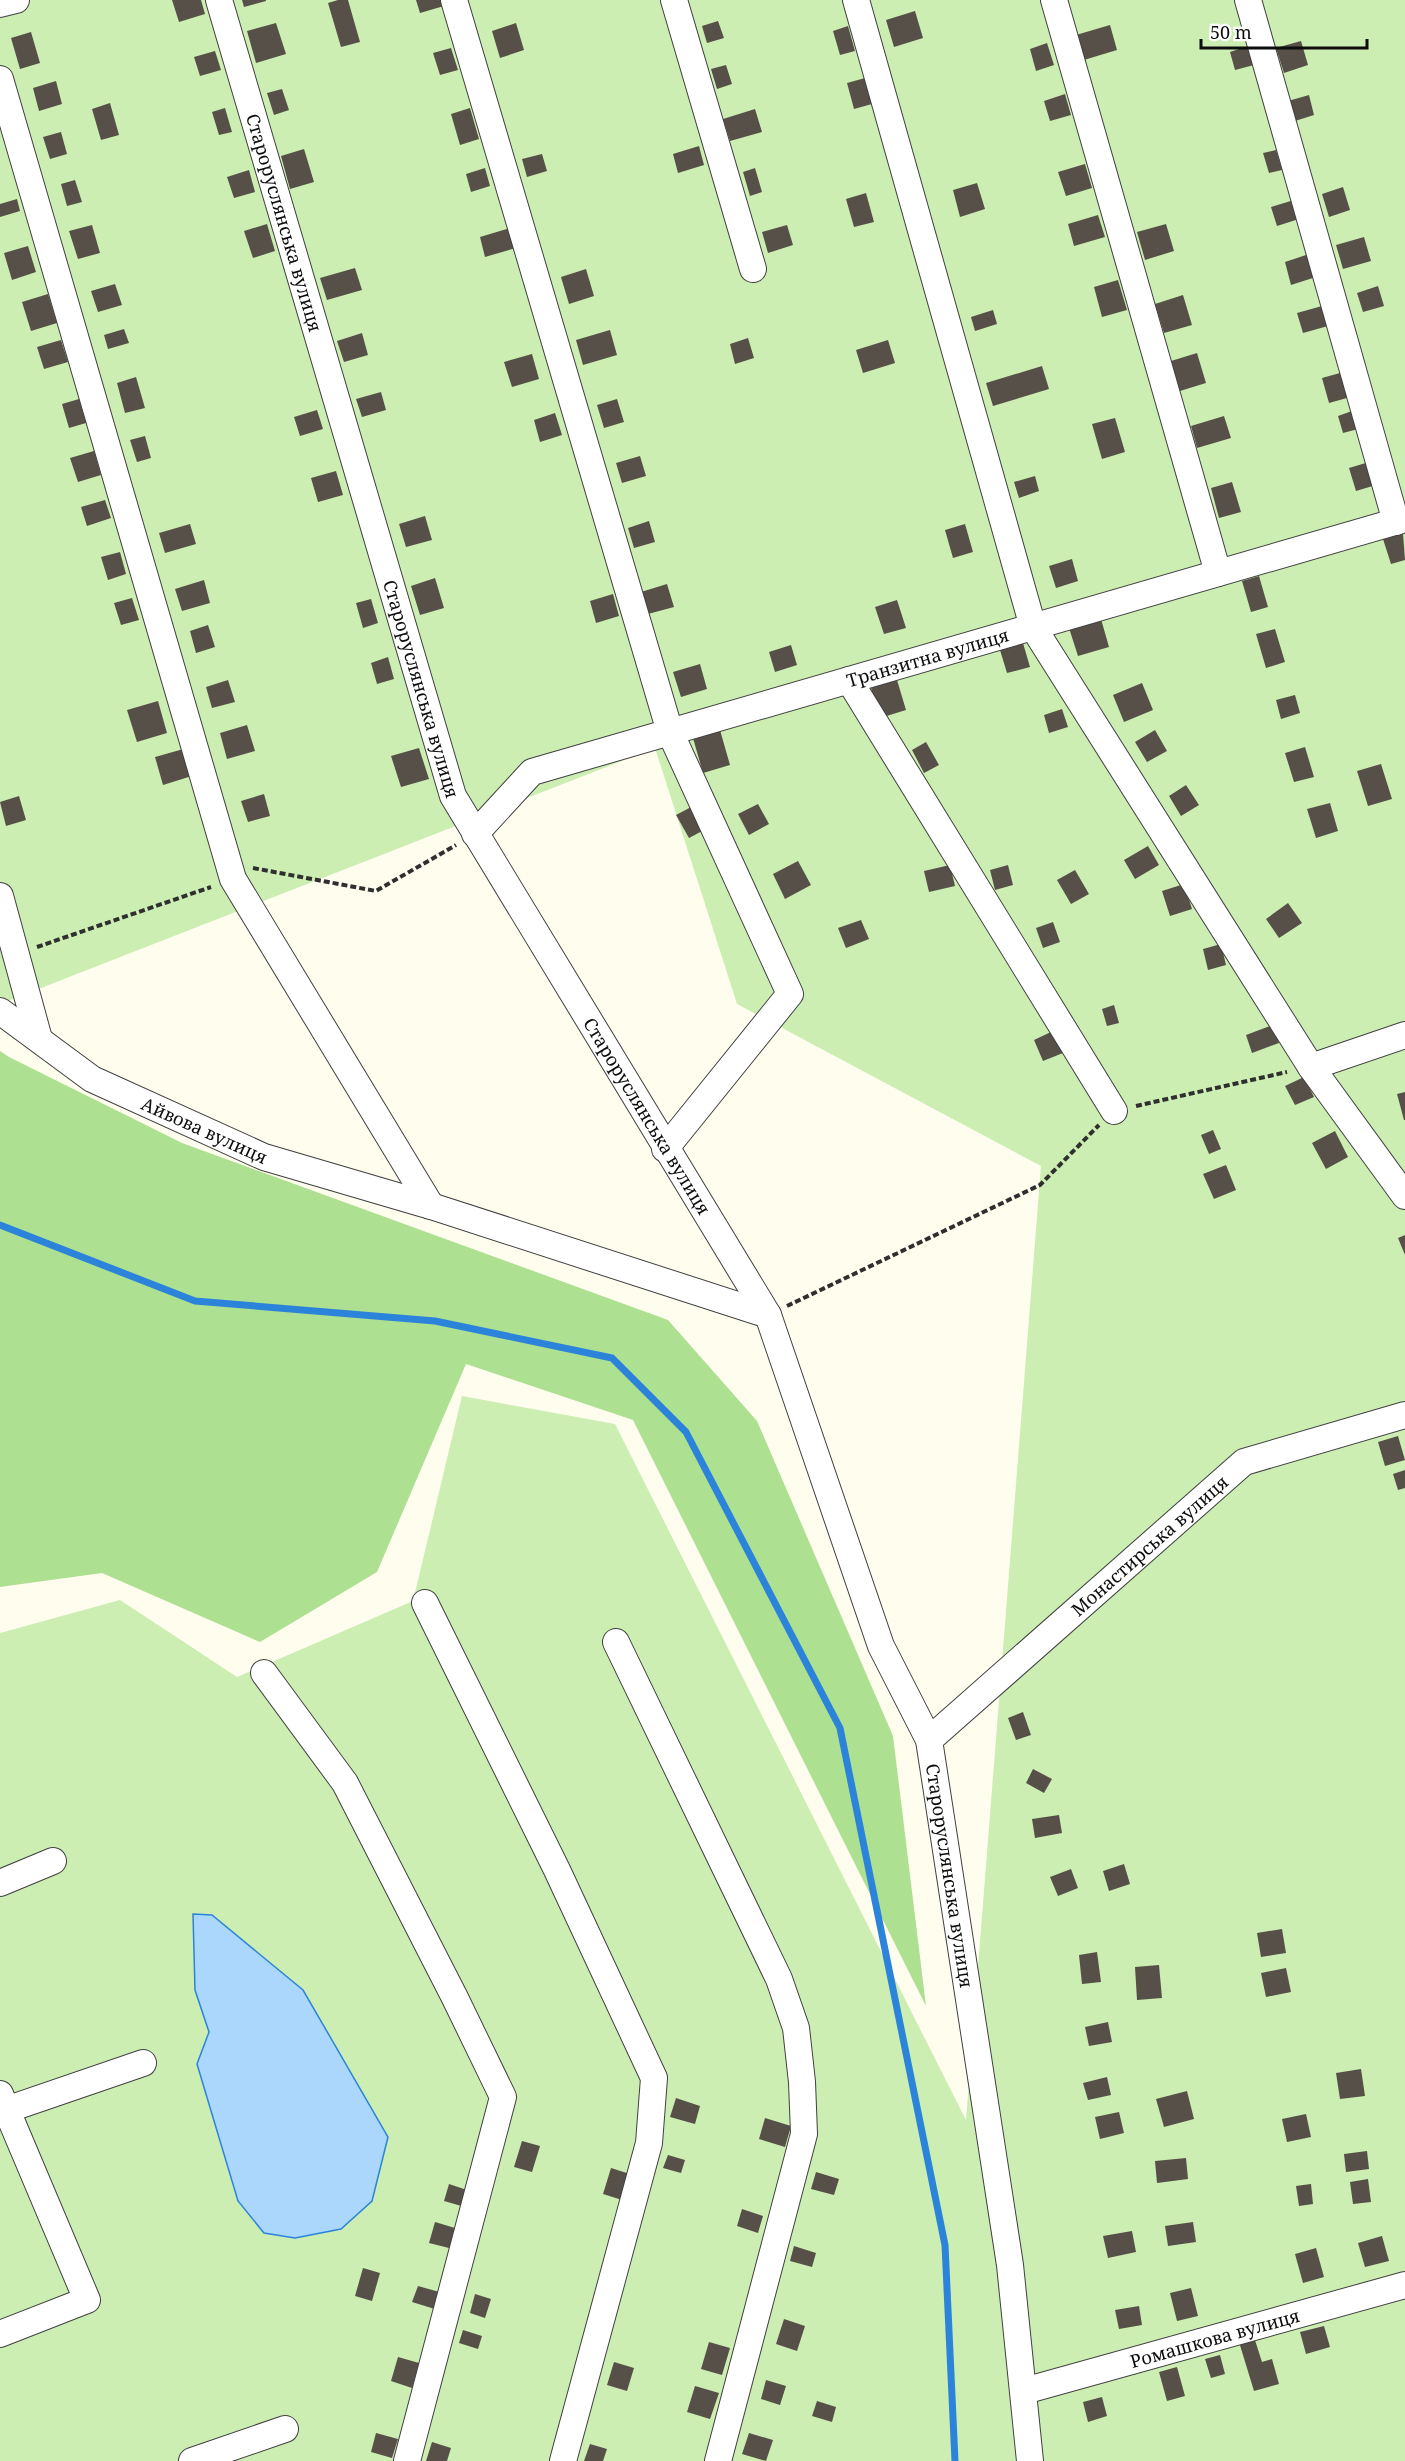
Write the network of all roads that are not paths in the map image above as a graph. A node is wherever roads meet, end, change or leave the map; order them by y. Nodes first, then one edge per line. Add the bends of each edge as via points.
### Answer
1 (16, 0) edge
2 (219, 0) edge
3 (454, 0) edge
4 (674, 0) edge
5 (856, 0) edge
6 (1054, 0) edge
7 (1248, 0) edge
8 (0, 4) edge
9 (0, 78) edge
10 (753, 269) dead end
11 (1400, 520) edge
12 (1218, 573) junction
13 (1033, 627) junction
14 (849, 680) junction
15 (670, 732) junction
16 (476, 834) junction
17 (0, 896) edge
18 (0, 1011) edge
19 (1405, 1035) edge
20 (39, 1039) junction
21 (1311, 1067) junction
22 (1114, 1111) road end
23 (665, 1149) junction
24 (1405, 1196) edge
25 (431, 1206) junction
26 (768, 1315) junction
27 (1405, 1415) edge
28 (425, 1602) dead end
29 (616, 1642) dead end
30 (264, 1673) dead end
31 (929, 1740) junction
32 (53, 1861) dead end
33 (0, 1882) edge
34 (143, 2063) dead end
35 (2, 2105) edge
36 (1405, 2285) edge
37 (0, 2334) edge
38 (1024, 2391) junction
39 (285, 2429) dead end
40 (192, 2461) edge
41 (407, 2461) edge
42 (563, 2461) edge
43 (718, 2461) edge
44 (1030, 2461) edge

1 - 8 street
2 - 16 street, Староруслянська вулиця via 453,796
3 - 15 street
4 - 10 street
5 - 13 street
6 - 12 street
7 - 11 street
9 - 25 street via 231,872
11 - 12 street, Транзитна вулиця
12 - 13 street, Транзитна вулиця
13 - 14 street, Транзитна вулиця
13 - 21 street
14 - 15 street, Транзитна вулиця
14 - 22 street
15 - 16 street, Транзитна вулиця via 532,772
15 - 23 street via 790,994
16 - 23 street, Староруслянська вулиця
17 - 20 street
18 - 20 street, Айвова вулиця
19 - 21 street
20 - 25 street, Айвова вулиця via 92,1079 264,1157
21 - 24 street
23 - 26 street, Староруслянська вулиця
25 - 26 street
26 - 31 street, Староруслянська вулиця via 881,1646
27 - 31 street, Монастирська вулиця via 1244,1462
28 - 42 street via 654,2078 649,2143
29 - 43 street via 779,1979 796,2028 804,2133
30 - 41 street via 345,1783 502,2097
31 - 38 street, Староруслянська вулиця via 1010,2265
32 - 33 street
34 - 35 street
35 - 37 street via 87,2300
36 - 38 street, Ромашкова вулиця
38 - 44 street, Староруслянська вулиця
39 - 40 street

